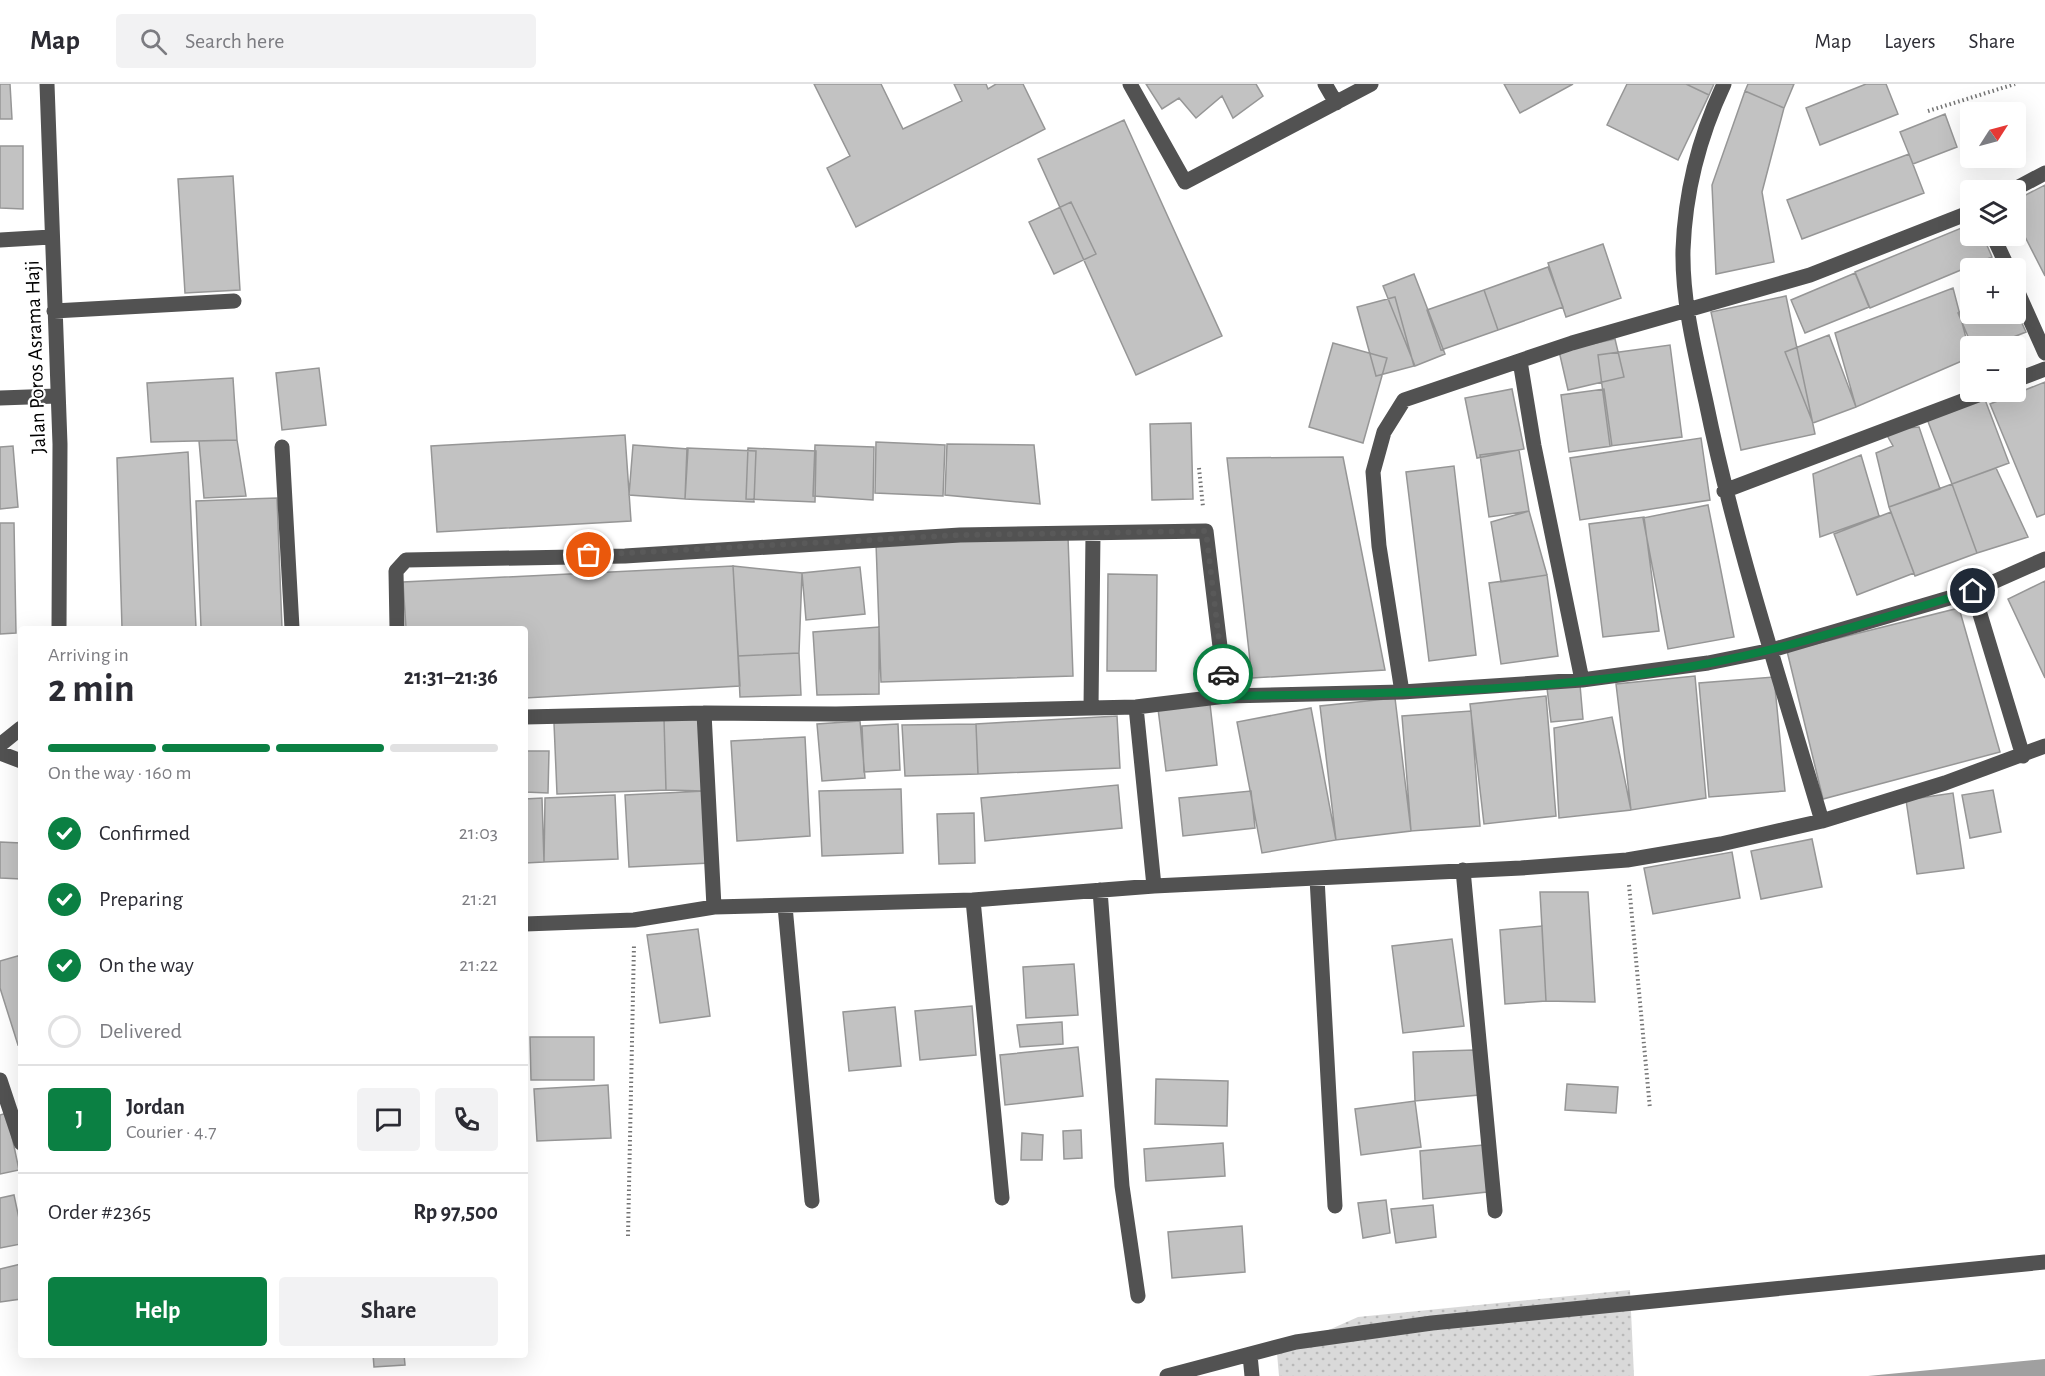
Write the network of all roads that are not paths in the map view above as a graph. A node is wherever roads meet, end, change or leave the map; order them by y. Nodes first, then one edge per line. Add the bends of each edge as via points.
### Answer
1 (47, 84) edge
2 (1130, 84) edge
3 (1326, 84) edge
4 (1371, 84) edge
5 (1724, 84) edge
6 (1336, 103) junction
7 (2045, 173) edge
8 (2026, 183) edge
9 (1960, 216) edge
10 (51, 237) junction
11 (0, 240) edge
12 (234, 301) dead end
13 (2026, 310) edge
14 (54, 311) junction
15 (1687, 311) junction
16 (2045, 353) edge
17 (1520, 361) junction
18 (2045, 369) edge
19 (2026, 376) edge
20 (57, 396) junction
21 (0, 398) edge
22 (1960, 402) edge
23 (282, 447) dead end
24 (1724, 491) junction
25 (1093, 534) junction
26 (2045, 560) edge
27 (1973, 591) junction
28 (59, 626) edge
29 (292, 626) edge
30 (397, 626) edge
31 (1772, 650) junction
32 (1582, 680) junction
33 (1402, 692) junction
34 (1226, 696) junction
35 (1136, 706) junction
36 (1091, 708) junction
37 (704, 713) junction
38 (528, 717) edge
39 (18, 730) edge
40 (0, 745) edge
41 (2045, 746) edge
42 (0, 753) edge
43 (2023, 756) junction
44 (18, 760) edge
45 (1822, 820) junction
46 (1463, 870) junction
47 (1317, 878) junction
48 (1154, 886) junction
49 (1100, 890) junction
50 (973, 900) junction
51 (785, 906) junction
52 (714, 907) junction
53 (528, 924) edge
54 (0, 1080) edge
55 (4, 1101) edge
56 (18, 1136) edge
57 (1002, 1198) dead end
58 (812, 1201) dead end
59 (1335, 1206) dead end
60 (1495, 1211) dead end
61 (2045, 1262) edge
62 (1138, 1296) dead end
63 (1250, 1356) junction
64 (1167, 1376) edge
65 (1252, 1376) edge

1 - 10 street, Jalan Poros Asrama Haji
2 - 6 street via 1185,182
3 - 6 street
4 - 6 street
5 - 15 street via 1702,136 1694,172 1683,250
7 - 8 street
9 - 15 street via 1810,275
10 - 11 street
10 - 14 street, Jalan Poros Asrama Haji
12 - 14 street
13 - 16 street
14 - 20 street, Jalan Poros Asrama Haji
15 - 17 street
15 - 24 street
17 - 32 street
17 - 33 street via 1404,400 1384,432 1373,472 1379,546
18 - 19 street
20 - 21 street
20 - 28 street, Jalan Poros Asrama Haji
22 - 24 street
23 - 29 street
24 - 31 street
25 - 30 street via 960,535 625,555 406,560 396,571
25 - 34 street via 1206,531
25 - 36 street
26 - 27 street
27 - 31 street
27 - 43 street
31 - 32 street
31 - 45 street
32 - 33 street
33 - 34 street
34 - 35 street
35 - 36 street
35 - 48 street
36 - 37 street
37 - 38 street
37 - 52 street
39 - 40 street
41 - 43 street
42 - 44 street
43 - 45 street
45 - 46 street via 1721,844 1627,860
46 - 47 street
46 - 60 street
47 - 48 street
47 - 59 street
48 - 49 street
49 - 50 street
49 - 62 street via 1122,1186
50 - 51 street
50 - 57 street
51 - 52 street
51 - 58 street
52 - 53 street via 634,920
54 - 55 street
55 - 56 street
61 - 63 street via 1432,1323 1296,1342
63 - 64 street
63 - 65 street

